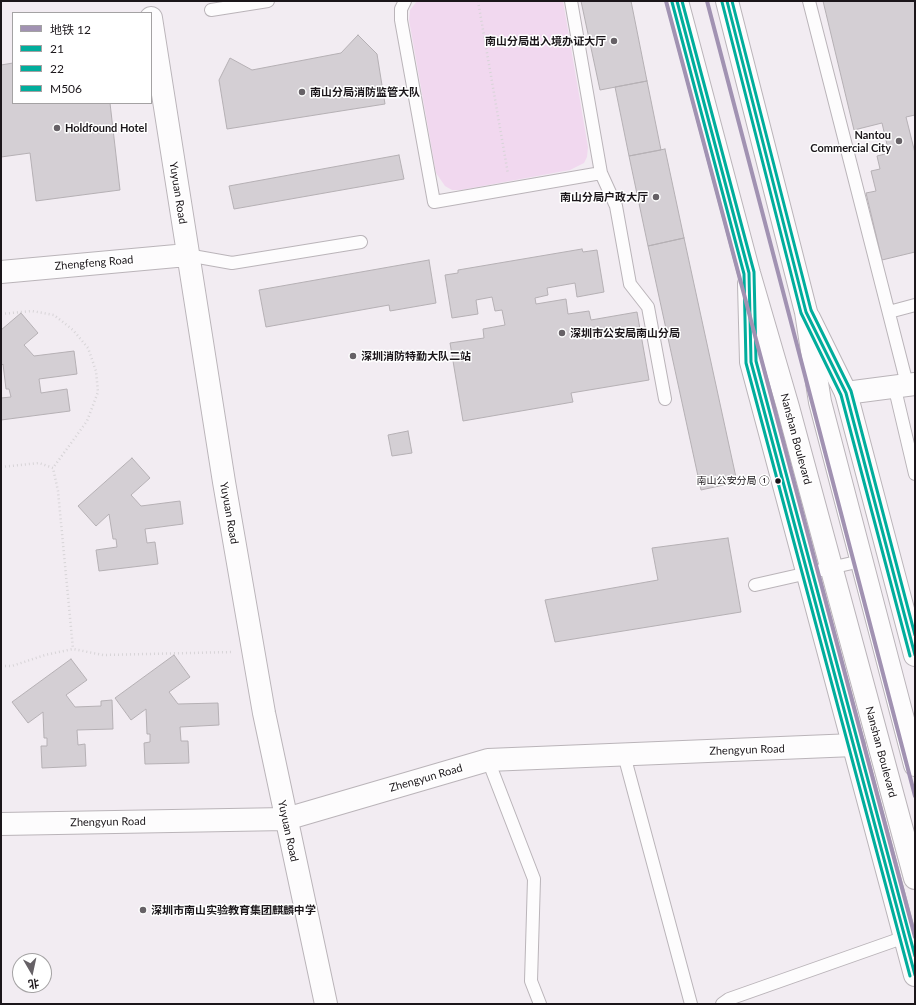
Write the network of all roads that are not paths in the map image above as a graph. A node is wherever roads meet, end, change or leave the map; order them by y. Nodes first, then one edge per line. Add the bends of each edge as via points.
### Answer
1 (148, 1) edge
2 (268, 1) edge
3 (405, 1) edge
4 (571, 1) edge
5 (677, 1) edge
6 (727, 1) edge
7 (809, 1) edge
8 (210, 10) dead end
9 (150, 12) edge
10 (152, 24) edge
11 (601, 173) junction
12 (361, 242) dead end
13 (188, 255) junction
14 (1, 272) edge
15 (748, 273) junction
16 (915, 305) edge
17 (806, 312) junction
18 (889, 312) junction
19 (906, 384) edge
20 (846, 393) junction
21 (665, 399) dead end
22 (915, 474) edge
23 (861, 561) junction
24 (831, 568) junction
25 (806, 574) junction
26 (755, 585) dead end
27 (915, 655) edge
28 (854, 745) junction
29 (624, 755) junction
30 (488, 760) junction
31 (915, 765) edge
32 (286, 819) junction
33 (1, 824) edge
34 (915, 878) edge
35 (910, 940) edge
36 (915, 975) edge
37 (326, 1004) edge
38 (540, 1004) edge
39 (691, 1004) edge
40 (722, 1004) edge

1 - 9 street
2 - 8 lane
3 - 11 lane via 401,9 402,20 434,202
4 - 11 lane
5 - 15 street, Nanshan Boulevard
6 - 17 street
7 - 18 lane
10 - 13 street, Yuyuan Road
11 - 21 lane via 616,206 630,284 648,307
12 - 13 lane via 232,263
13 - 14 street, Zhengfeng Road
13 - 32 street, Yuyuan Road via 253,652
15 - 24 street, Nanshan Boulevard via 788,407
15 - 25 street via 751,362
16 - 18 lane
17 - 20 street
17 - 23 street via 820,402
18 - 19 lane
19 - 20 street
19 - 22 lane
20 - 27 street
23 - 24 lane
23 - 31 street
24 - 25 lane
24 - 34 street, Nanshan Boulevard
25 - 26 lane
25 - 28 street
28 - 29 street, Zhengyun Road
28 - 35 street
29 - 30 street, Zhengyun Road
29 - 39 lane
30 - 32 street, Zhengyun Road
30 - 38 lane via 534,879 531,981
32 - 33 street, Zhengyun Road
32 - 37 street, Yuyuan Road
35 - 36 street
35 - 40 lane via 729,999

